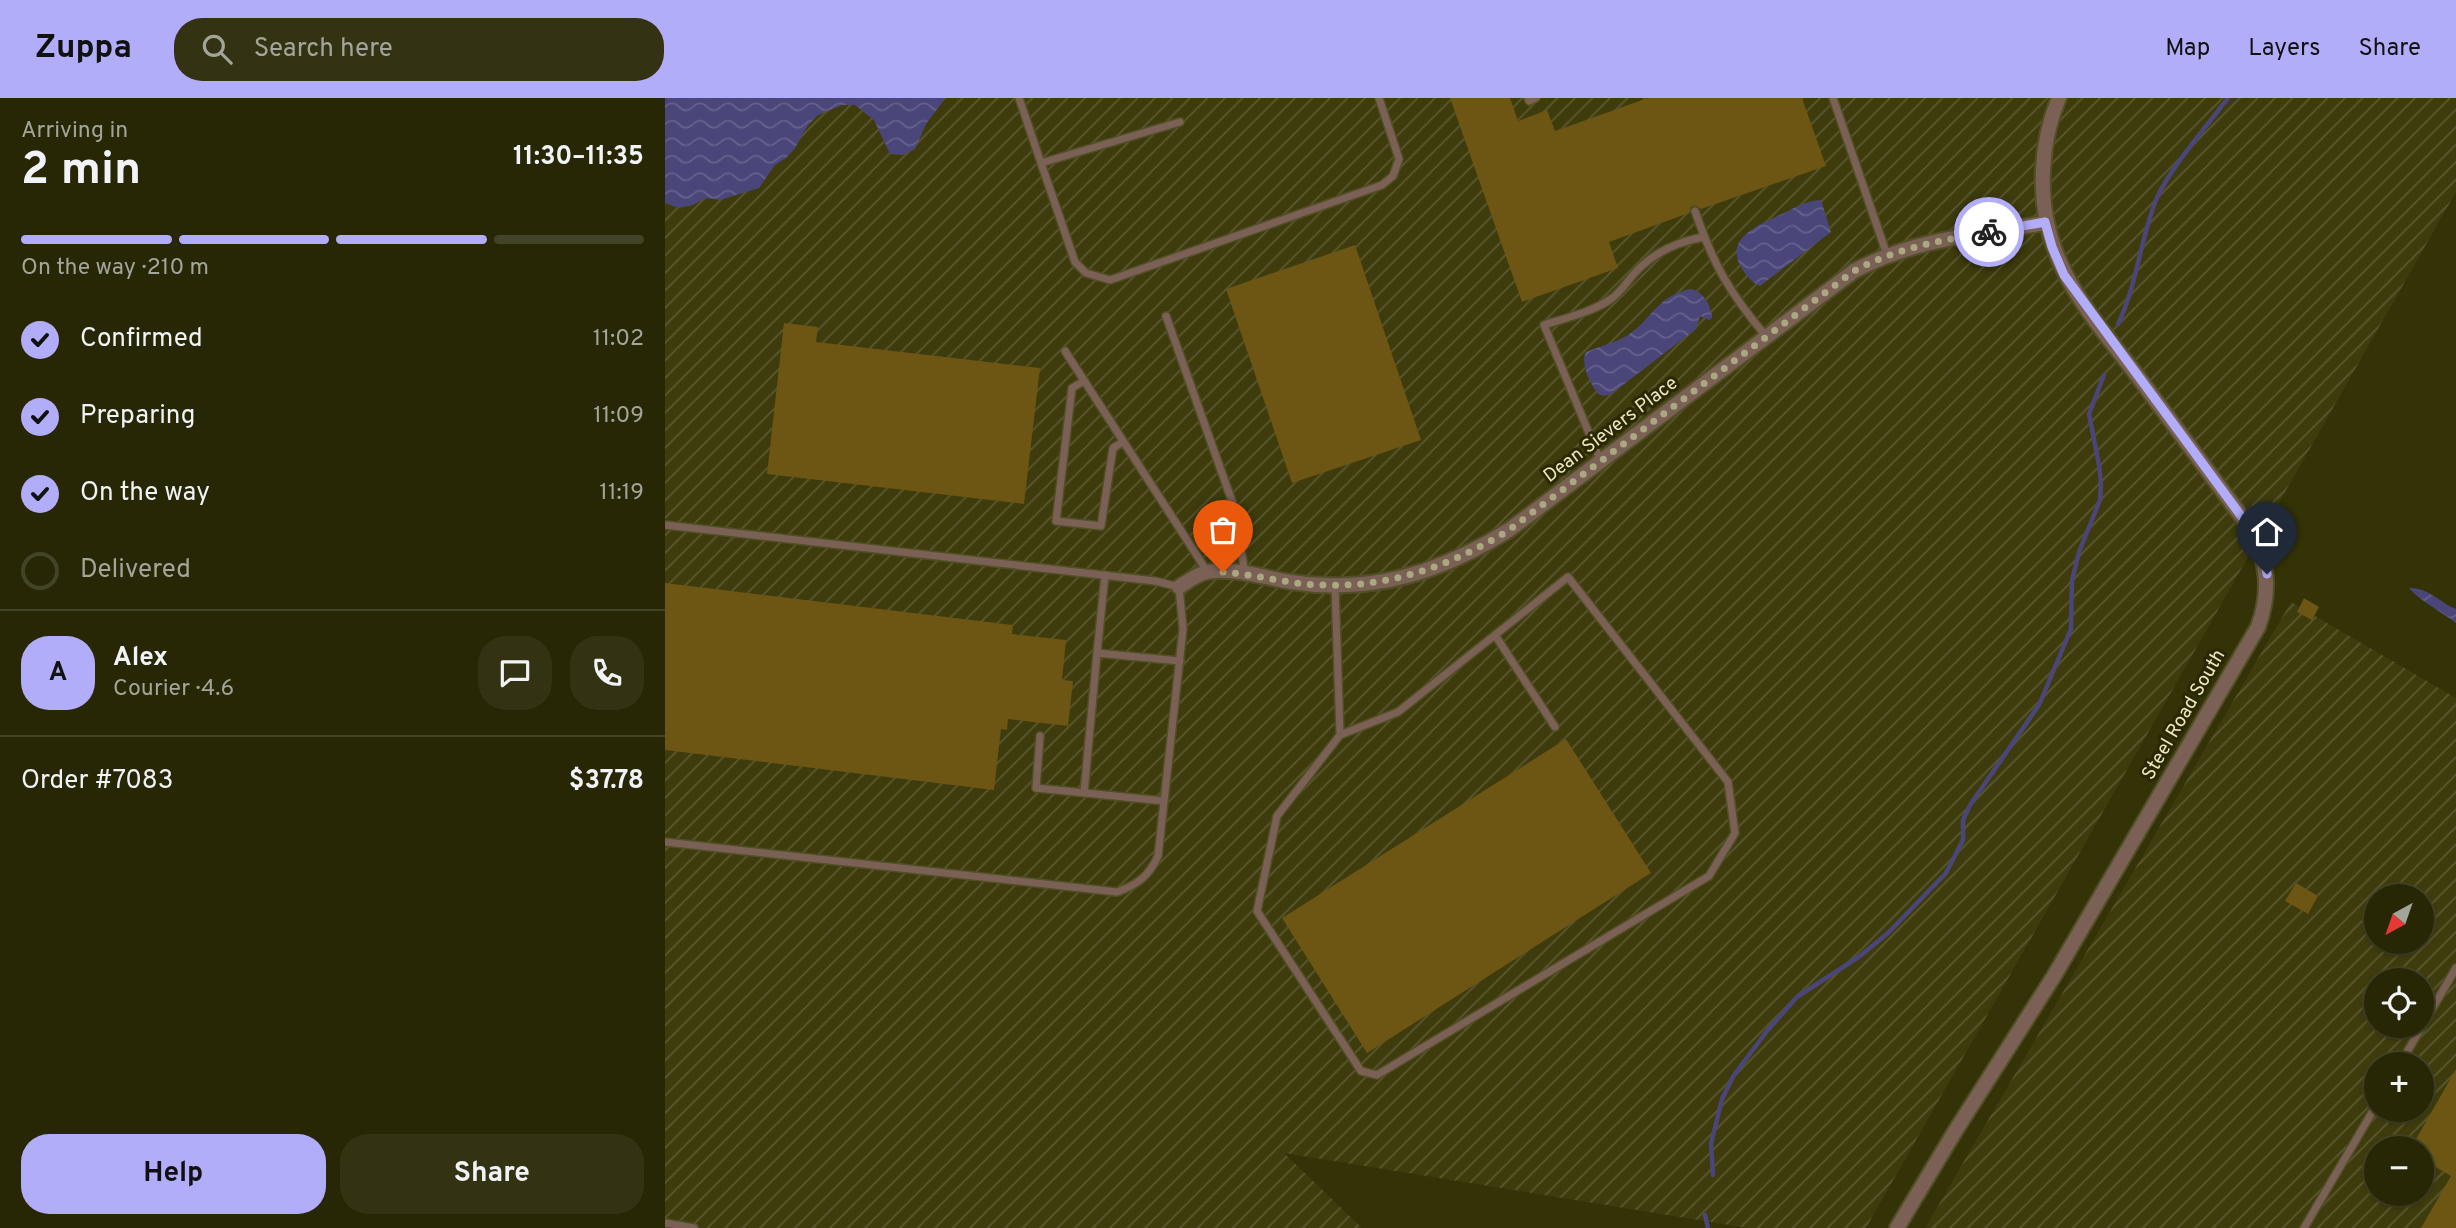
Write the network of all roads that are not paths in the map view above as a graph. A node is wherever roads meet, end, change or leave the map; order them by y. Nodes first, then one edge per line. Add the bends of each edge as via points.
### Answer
1 (1019, 98) edge
2 (1379, 98) edge
3 (1528, 98) edge
4 (1536, 98) edge
5 (1833, 98) edge
6 (2059, 98) edge
7 (1180, 122) dead end
8 (1041, 163) junction
9 (1695, 211) dead end
10 (2045, 222) junction
11 (1704, 237) junction
12 (1887, 255) junction
13 (1167, 316) dead end
14 (1766, 337) junction
15 (1065, 351) dead end
16 (1084, 381) junction
17 (1123, 442) junction
18 (1601, 462) junction
19 (665, 525) edge
20 (1208, 572) junction
21 (1245, 574) junction
22 (1105, 575) junction
23 (1335, 585) junction
24 (1179, 587) junction
25 (1495, 635) junction
26 (1097, 653) junction
27 (1180, 661) junction
28 (1555, 727) dead end
29 (1040, 736) dead end
30 (1340, 736) junction
31 (1084, 793) junction
32 (1164, 801) junction
33 (665, 842) edge
34 (2456, 968) edge
35 (2407, 1052) edge
36 (2366, 1122) edge
37 (665, 1223) edge
38 (694, 1228) edge
39 (1897, 1228) edge
40 (2304, 1228) edge

1 - 8 lane
2 - 8 lane via 1399,159 1393,176 1383,185 1110,280 1086,273 1075,262
3 - 4 lane
5 - 12 lane
6 - 10 street, Steel Road South via 2043,156
7 - 8 lane
9 - 11 lane
10 - 12 street, Dean Sievers Place via 1918,244
10 - 39 street, Steel Road South via 2075,292 2250,528 2264,558 2267,596 2251,639 2054,976
11 - 14 lane via 1727,286
11 - 18 lane via 1659,253 1604,303 1545,325
12 - 14 street, Dean Sievers Place via 1844,277
13 - 21 lane via 1233,504
14 - 18 street, Dean Sievers Place
15 - 16 lane
16 - 17 lane
16 - 17 lane via 1072,388 1056,521 1101,526 1113,448
17 - 20 lane
18 - 23 street, Dean Sievers Place via 1475,551 1399,579
19 - 22 lane
20 - 21 street, Dean Sievers Place
20 - 24 street
21 - 23 street, Dean Sievers Place
22 - 24 lane
22 - 26 lane
23 - 30 lane
24 - 27 lane
25 - 28 lane
25 - 30 lane via 1398,712
25 - 30 lane via 1568,577 1728,782 1735,833 1709,876 1377,1075 1361,1070 1257,911 1277,816
26 - 27 lane
26 - 31 lane
27 - 32 lane
29 - 31 lane via 1036,788
31 - 32 lane
32 - 33 lane via 1154,866 1138,884 1117,892
34 - 35 lane
36 - 40 lane
37 - 38 lane

